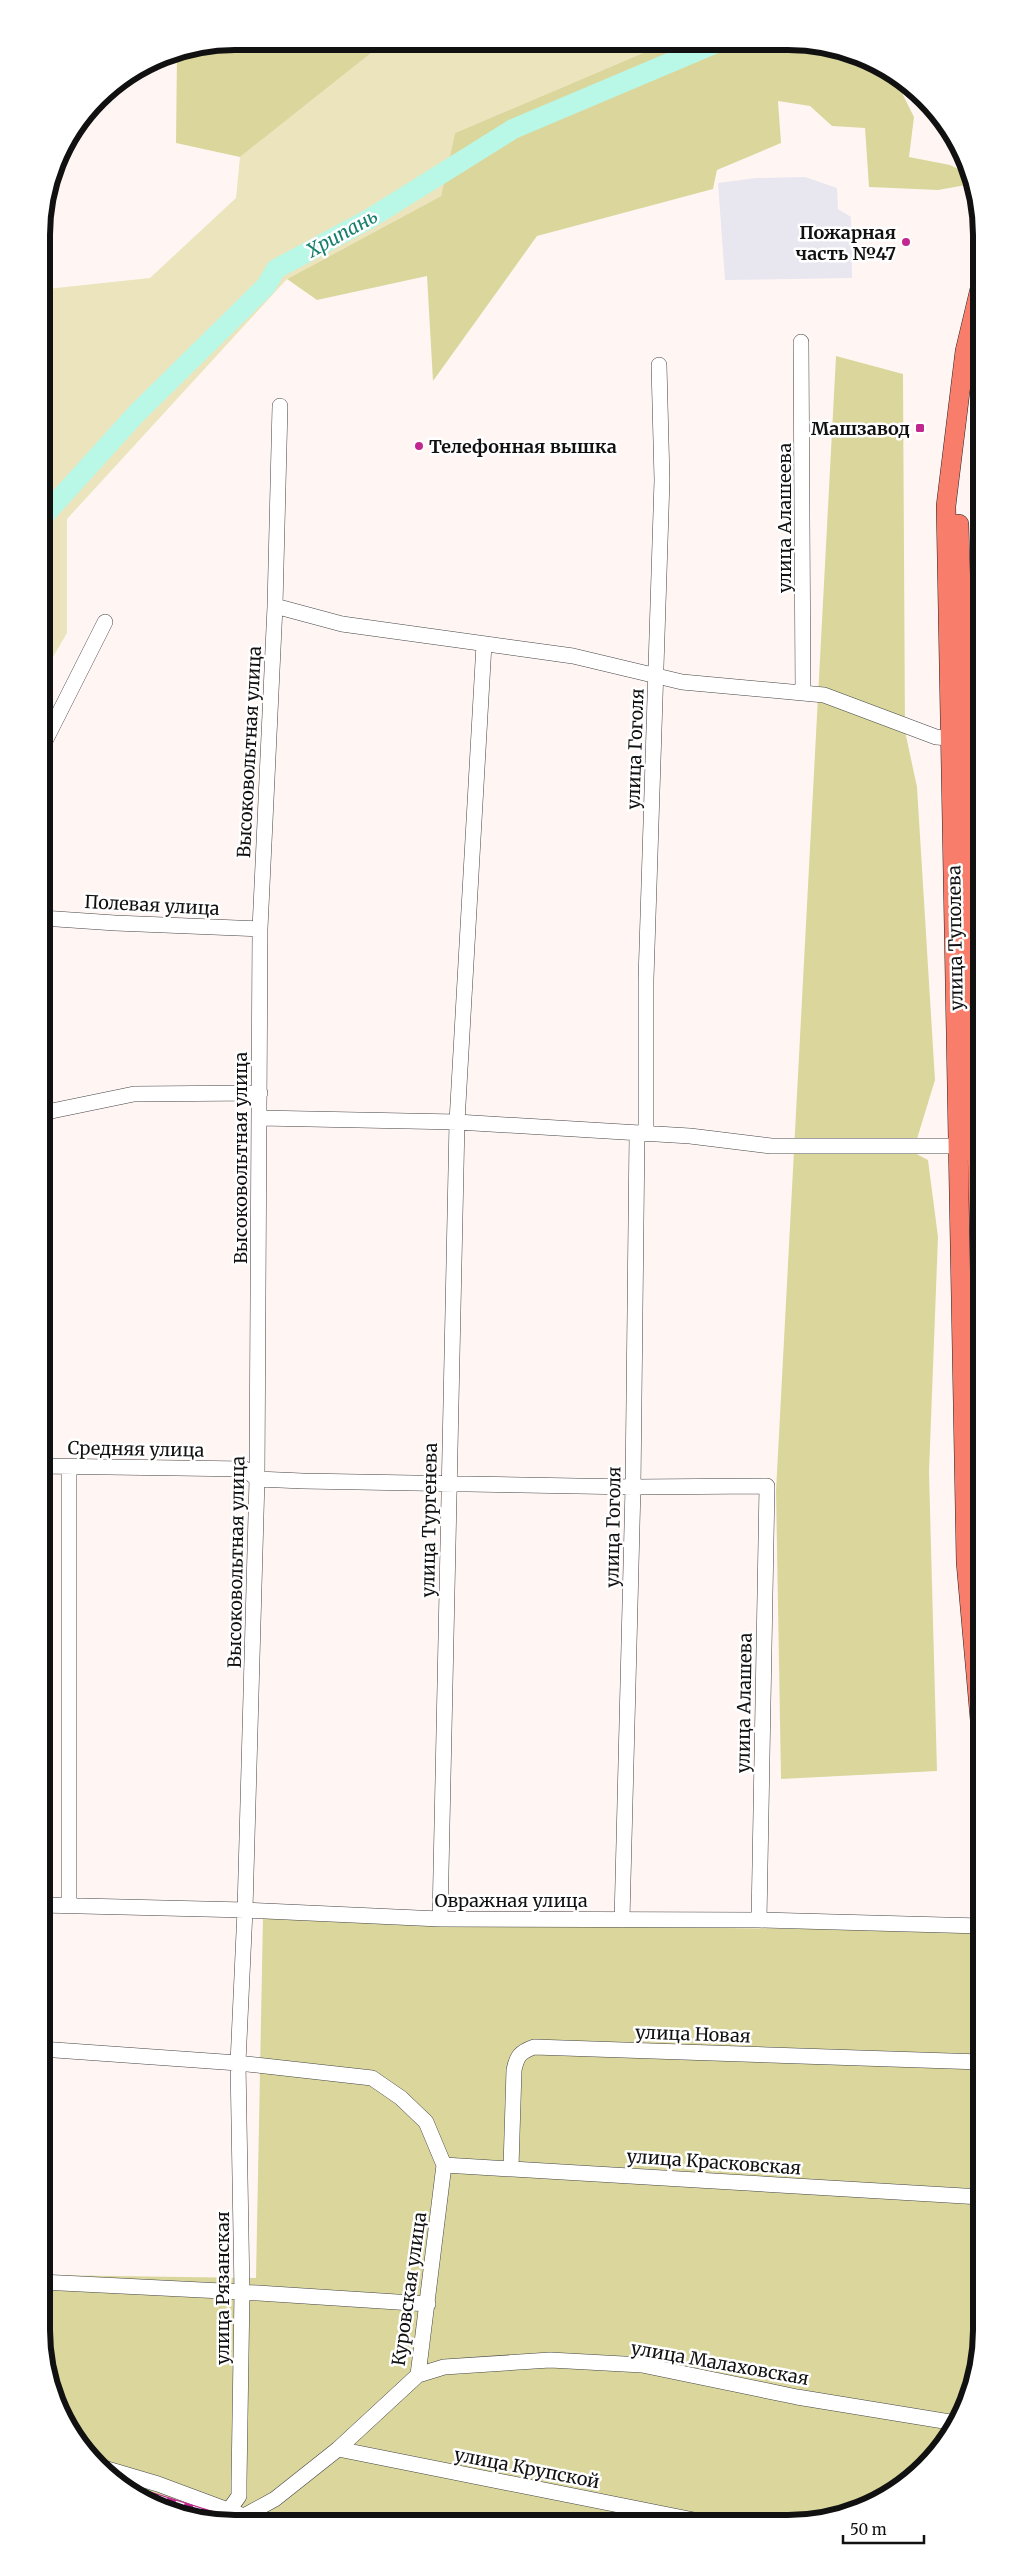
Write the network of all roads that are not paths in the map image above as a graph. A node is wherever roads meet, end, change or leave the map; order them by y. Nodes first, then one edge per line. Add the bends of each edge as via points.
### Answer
1 (973, 316) edge
2 (801, 342) dead end
3 (658, 365) dead end
4 (280, 406) dead end
5 (956, 414) junction
6 (275, 606) junction
7 (105, 622) dead end
8 (484, 644) junction
9 (656, 678) junction
10 (804, 693) junction
11 (50, 731) edge
12 (950, 738) junction
13 (50, 919) edge
14 (260, 929) junction
15 (973, 1005) edge
16 (260, 1093) junction
17 (50, 1112) edge
18 (260, 1118) junction
19 (457, 1122) junction
20 (642, 1134) junction
21 (960, 1146) junction
22 (50, 1467) edge
23 (70, 1468) junction
24 (257, 1479) junction
25 (449, 1483) junction
26 (633, 1487) junction
27 (973, 1636) edge
28 (50, 1905) edge
29 (69, 1906) junction
30 (245, 1910) junction
31 (440, 1919) junction
32 (622, 1920) junction
33 (759, 1920) junction
34 (973, 1926) edge
35 (50, 2050) edge
36 (973, 2062) edge
37 (238, 2063) junction
38 (444, 2165) junction
39 (511, 2167) junction
40 (973, 2197) edge
41 (50, 2282) edge
42 (242, 2292) junction
43 (428, 2304) junction
44 (418, 2375) junction
45 (949, 2421) edge
46 (338, 2449) junction
47 (117, 2473) edge
48 (229, 2510) junction
49 (242, 2515) edge
50 (246, 2515) edge
51 (669, 2515) edge

1 - 5 main road, улица Туполева via 964,351
2 - 10 street, улица Алашеева
3 - 9 street, улица Гоголя via 662,480
4 - 6 street, Высоковольтная улица
5 - 12 main road, улица Туполева via 946,506
5 - 15 main road, улица Туполева
6 - 8 street via 342,624
6 - 14 street, Высоковольтная улица
7 - 11 street
8 - 9 street via 572,656
8 - 19 street, улица Тургенева
9 - 10 street
9 - 20 street, улица Гоголя
10 - 12 street via 824,695 936,737
12 - 21 main road, улица Туполева
13 - 14 street, Полевая улица
14 - 16 street, Высоковольтная улица
16 - 17 street via 134,1094
16 - 18 street, Высоковольтная улица
18 - 19 street
18 - 24 street, Высоковольтная улица
19 - 20 street
19 - 25 street, улица Тургенева
20 - 21 street via 771,1146
20 - 26 street, улица Гоголя
21 - 27 main road, улица Туполева via 966,1562
22 - 23 street, Средняя улица
23 - 24 street, Средняя улица via 245,1469
23 - 29 street
24 - 25 street
24 - 30 street, Высоковольтная улица
25 - 26 street
25 - 31 street, улица Тургенева
26 - 32 street, улица Гоголя
26 - 33 street, улица Алашева via 767,1486
28 - 29 street, Овражная улица
29 - 30 street, Овражная улица
30 - 31 street, Овражная улица
30 - 37 street, Высоковольтная улица
31 - 32 street, Овражная улица
32 - 33 street, Овражная улица
33 - 34 street, Овражная улица
35 - 37 street
36 - 39 street, улица Новая via 524,2050 517,2056 514,2070
37 - 38 street via 372,2078 401,2098 426,2122
37 - 42 street, улица Рязанская
38 - 39 street, улица Красковская
38 - 43 street, Куровская улица
39 - 40 street, улица Красковская
41 - 42 street
42 - 43 street
42 - 48 street, улица Рязанская via 239,2496
43 - 44 street, Куровская улица
44 - 45 street, улица Малаховская via 444,2367 550,2360 642,2365 797,2397
44 - 46 street, Куровская улица
46 - 50 street, Куровская улица via 275,2499
46 - 51 street, улица Крупской
47 - 48 street
48 - 49 street, Куровская улица

